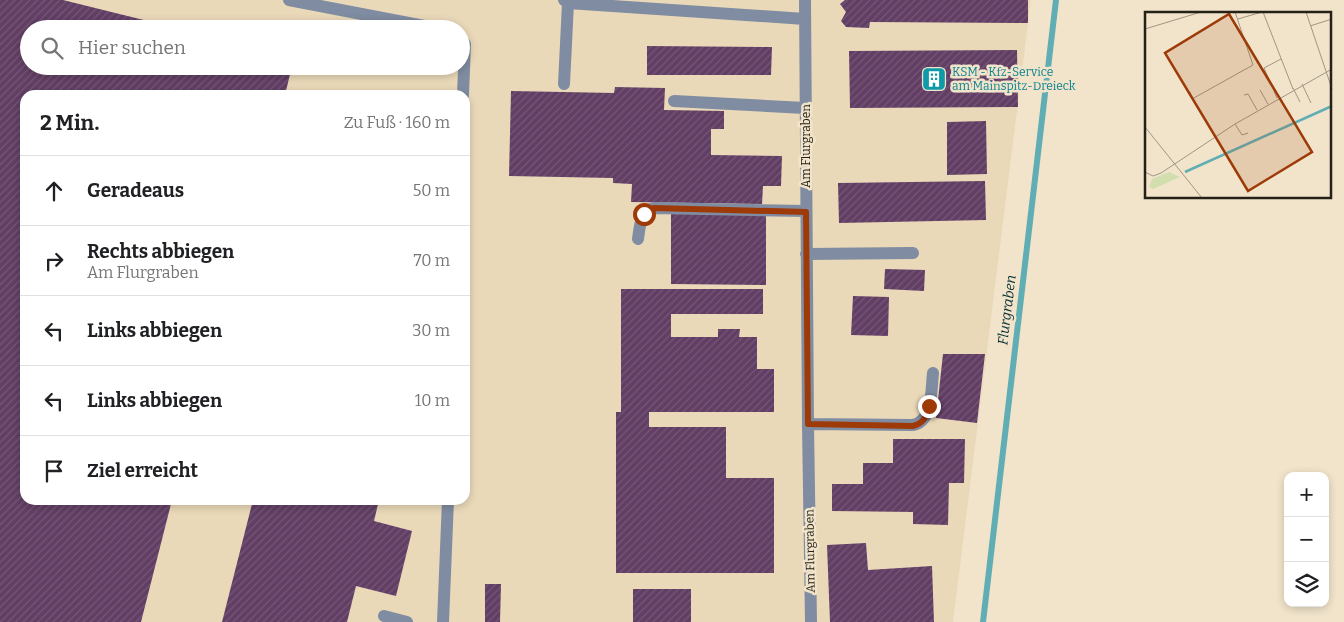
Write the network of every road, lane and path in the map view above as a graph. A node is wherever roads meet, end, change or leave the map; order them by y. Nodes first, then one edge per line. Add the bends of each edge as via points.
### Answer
1 (289, 0) edge
2 (805, 0) edge
3 (566, 1) edge
4 (805, 19) junction
5 (393, 20) edge
6 (464, 75) edge
7 (564, 84) dead end
8 (463, 90) edge
9 (674, 101) dead end
10 (806, 108) junction
11 (806, 212) junction
12 (638, 238) dead end
13 (913, 253) dead end
14 (806, 254) junction
15 (933, 373) dead end
16 (808, 424) junction
17 (448, 505) edge
18 (384, 616) dead end
19 (407, 622) edge
20 (443, 622) edge
21 (811, 622) edge

1 - 5 street
2 - 4 street, Am Flurgraben
3 - 4 street
3 - 7 street
4 - 10 street, Am Flurgraben
6 - 8 street
9 - 10 street
10 - 11 street, Am Flurgraben
11 - 12 street via 654,208 644,214
11 - 14 street, Am Flurgraben
13 - 14 street
14 - 16 street, Am Flurgraben
15 - 16 street via 926,418 919,424
16 - 21 street, Am Flurgraben
17 - 20 street
18 - 19 street

